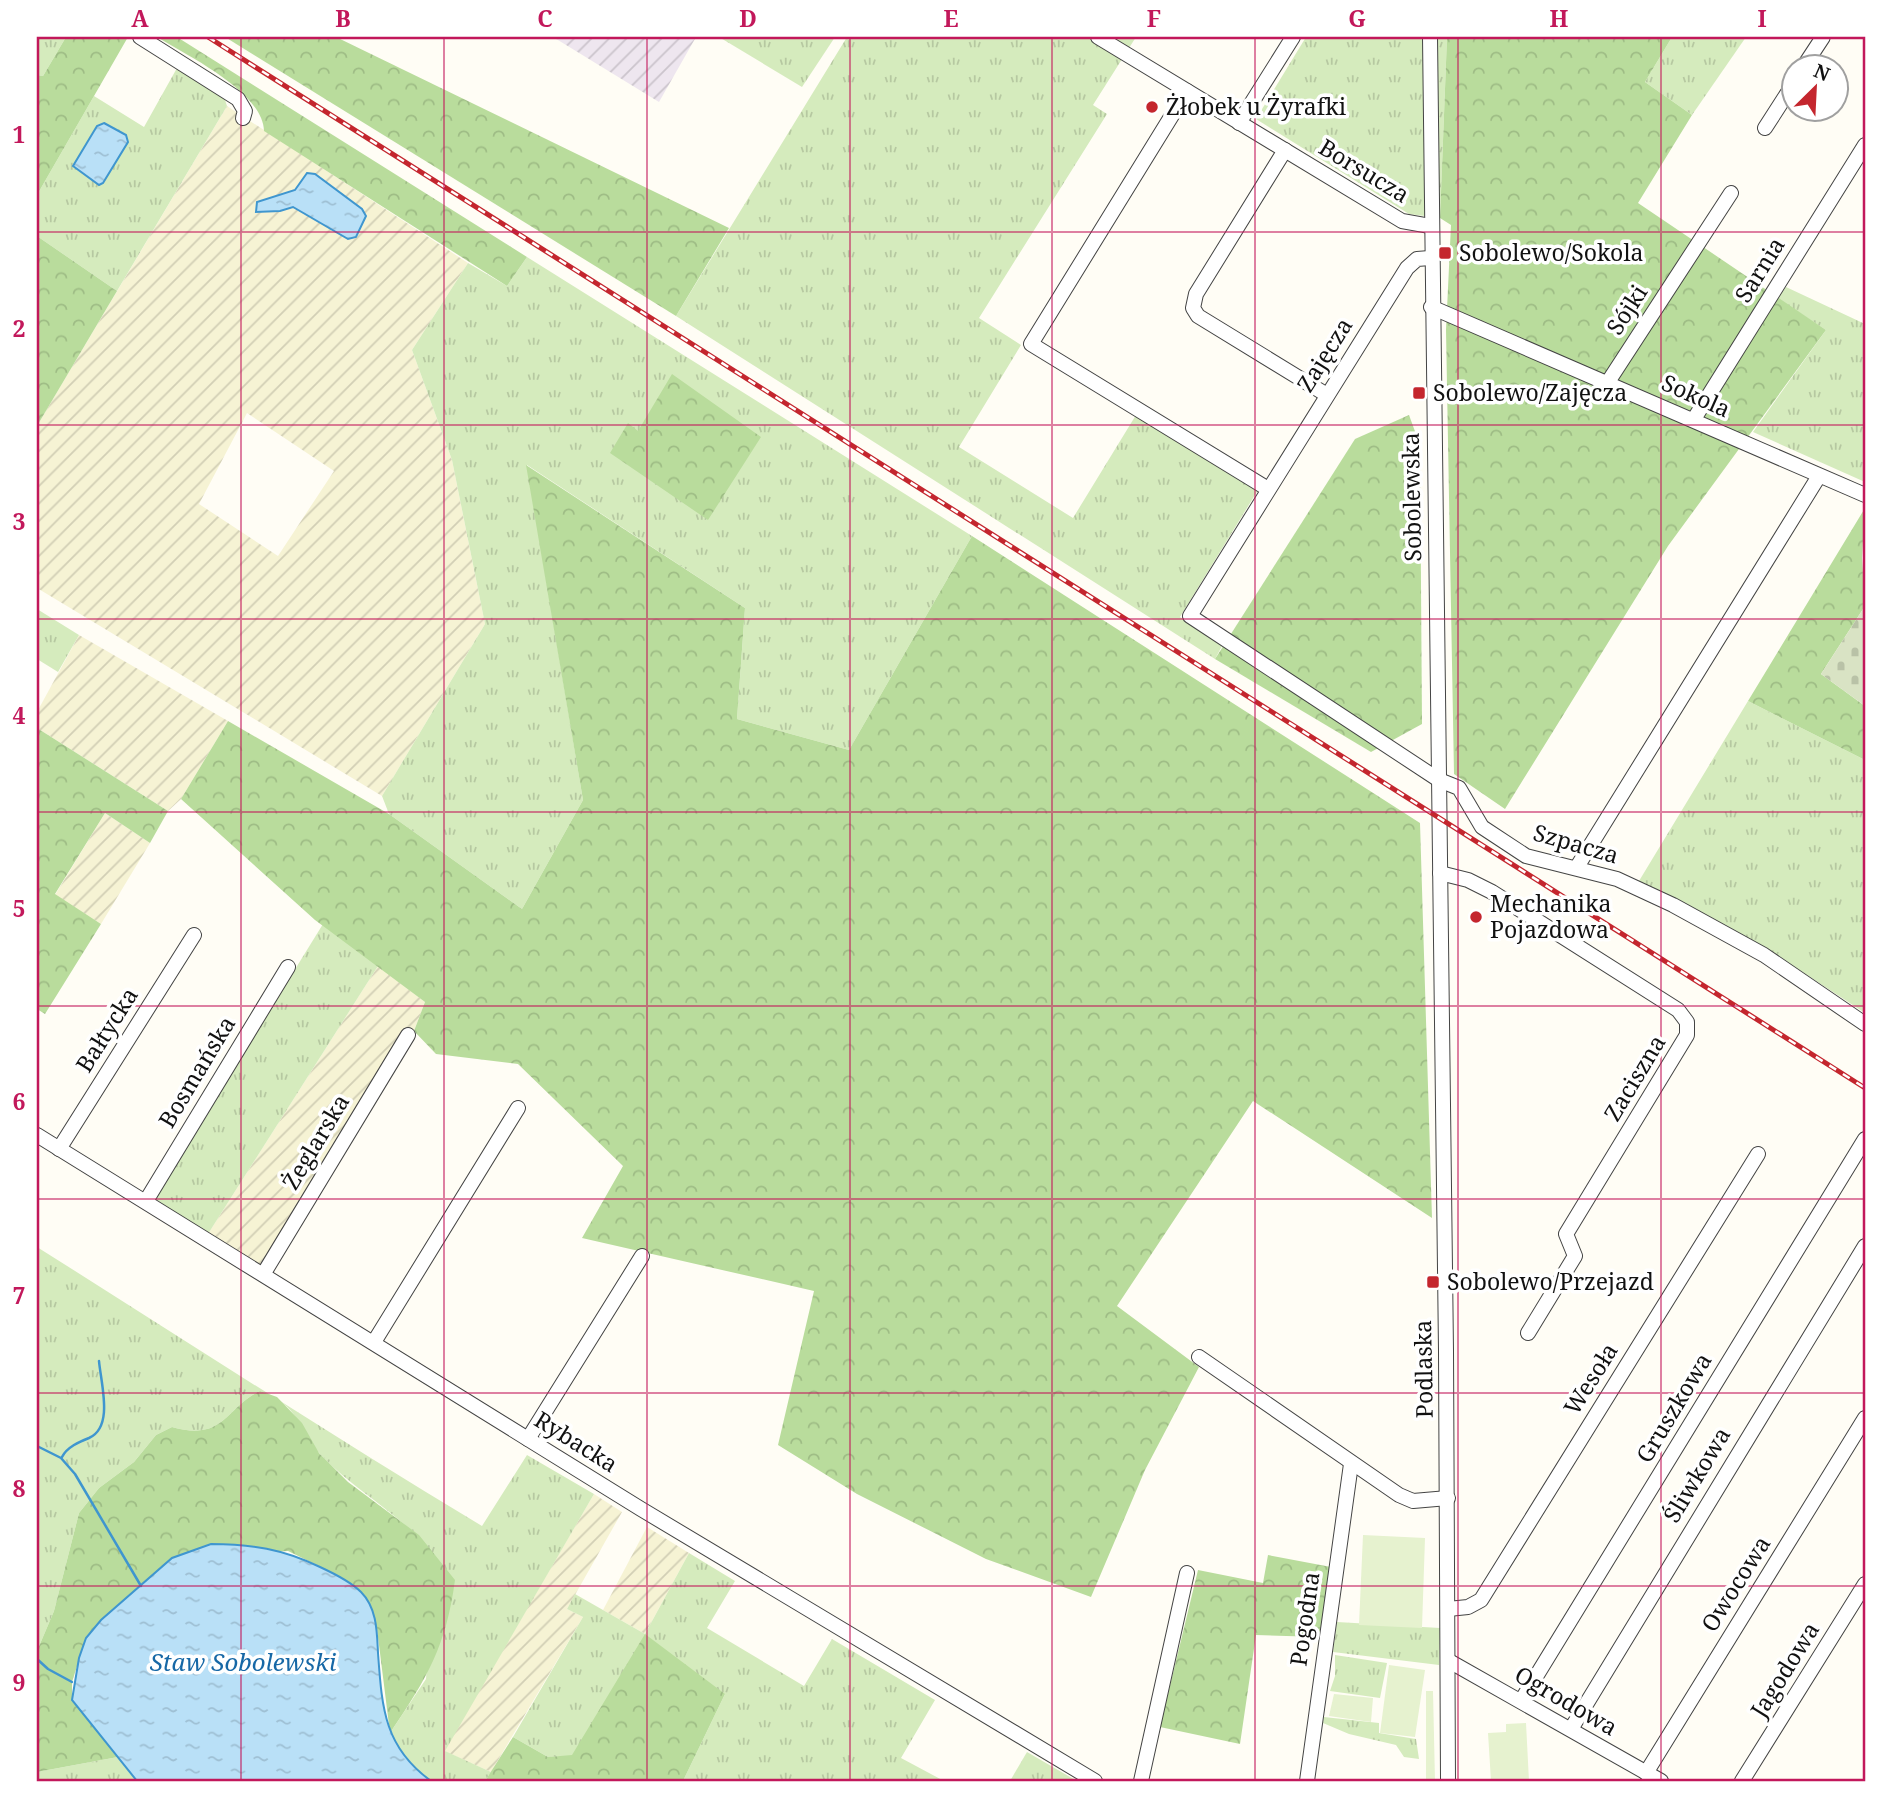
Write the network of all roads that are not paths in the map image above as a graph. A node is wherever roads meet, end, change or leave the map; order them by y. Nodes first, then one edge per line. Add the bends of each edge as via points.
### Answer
1 (141, 37) edge
2 (1098, 37) edge
3 (1293, 37) edge
4 (1430, 37) edge
5 (1823, 37) edge
6 (1813, 52) edge
7 (1187, 91) junction
8 (1780, 105) edge
9 (243, 118) dead end
10 (1239, 123) junction
11 (1765, 128) dead end
12 (1865, 145) edge
13 (1284, 150) junction
14 (1731, 193) dead end
15 (1430, 226) junction
16 (1430, 258) junction
17 (1431, 307) junction
18 (1608, 382) junction
19 (1327, 395) junction
20 (1695, 419) junction
21 (1819, 476) junction
22 (1268, 489) junction
23 (1865, 495) edge
24 (1190, 615) joint
25 (1439, 780) junction
26 (1577, 867) junction
27 (1440, 873) junction
28 (194, 935) dead end
29 (288, 967) dead end
30 (1865, 1024) edge
31 (408, 1035) dead end
32 (518, 1108) dead end
33 (37, 1135) edge
34 (1865, 1139) edge
35 (59, 1149) junction
36 (1758, 1154) dead end
37 (146, 1201) junction
38 (1865, 1246) edge
39 (642, 1256) dead end
40 (264, 1273) junction
41 (1528, 1333) dead end
42 (374, 1342) junction
43 (1199, 1356) dead end
44 (1865, 1418) edge
45 (528, 1439) junction
46 (1351, 1464) junction
47 (1448, 1498) junction
48 (1187, 1573) dead end
49 (1865, 1584) edge
50 (1448, 1609) junction
51 (1449, 1661) junction
52 (1521, 1701) junction
53 (1570, 1729) junction
54 (1646, 1773) junction
55 (1095, 1781) edge
56 (1141, 1781) edge
57 (1307, 1781) edge
58 (1448, 1781) edge
59 (1661, 1781) edge
60 (1742, 1781) edge

1 - 9 street via 238,99 245,111
2 - 7 street, Borsucza
3 - 10 street
4 - 15 street, Sobolewska
5 - 6 street
7 - 10 street, Borsucza
7 - 22 street via 1031,344
8 - 11 street
10 - 13 street, Borsucza
12 - 20 street, Sarnia
13 - 15 street, Borsucza via 1402,221
13 - 19 street via 1194,298 1193,308 1198,316
14 - 18 street, Sójki
15 - 16 street, Sobolewska
16 - 17 street, Sobolewska
16 - 19 street, Zajęcza via 1417,259 1406,268
17 - 18 street, Sokola
17 - 25 street, Sobolewska
18 - 20 street, Sokola
19 - 22 street, Zajęcza
20 - 21 street, Sokola
21 - 23 street, Sokola
21 - 26 street
22 - 24 street, Zajęcza
24 - 25 street, Szpacza
25 - 26 street, Szpacza via 1459,788 1482,827 1500,840 1526,856
25 - 27 street, Sobolewska
26 - 30 street, Szpacza via 1617,878 1673,905 1764,955
27 - 41 street, Zaciszna via 1492,892 1678,1010 1687,1022 1687,1035 1566,1234 1575,1256
27 - 47 street, Podlaska
28 - 35 street, Bałtycka
29 - 37 street, Bosmańska
31 - 40 street, Żeglarska
32 - 42 street
33 - 35 street, Rybacka
34 - 52 street, Gruszkowa
35 - 37 street, Rybacka
36 - 50 street, Wesoła via 1481,1600
37 - 40 street, Rybacka
38 - 53 street, Śliwkowa
39 - 45 street
40 - 42 street, Rybacka
42 - 45 street, Rybacka
43 - 46 street
44 - 54 street, Owocowa
45 - 55 street, Rybacka
46 - 47 street via 1413,1502
46 - 57 street, Pogodna
47 - 50 street, Podlaska
48 - 56 street
49 - 60 street, Jagodowa
50 - 51 street, Podlaska
51 - 52 street, Ogrodowa
51 - 58 street, Podlaska
52 - 53 street, Ogrodowa
53 - 54 street, Ogrodowa
54 - 59 street, Ogrodowa

